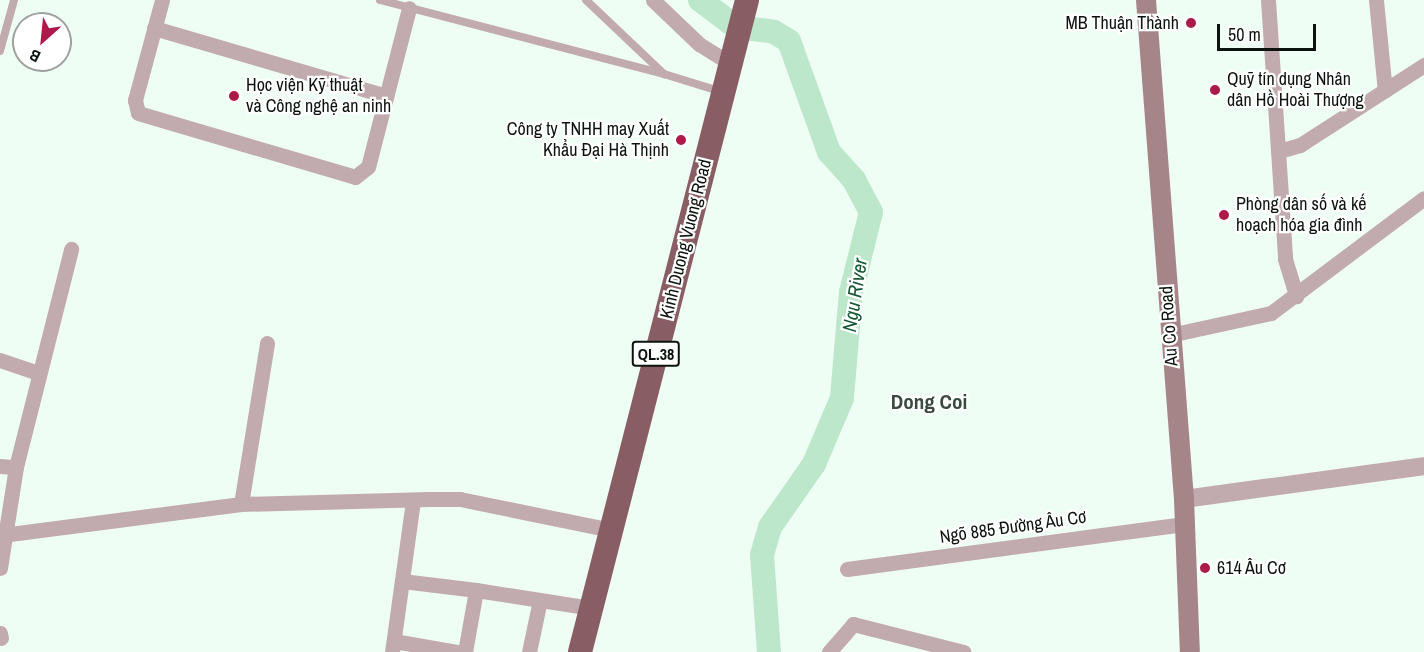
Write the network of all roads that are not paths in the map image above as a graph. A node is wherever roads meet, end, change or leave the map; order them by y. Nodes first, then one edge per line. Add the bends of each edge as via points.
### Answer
1 (14, 0) edge
2 (162, 0) edge
3 (380, 0) edge
4 (586, 0) edge
5 (653, 0) edge
6 (747, 0) edge
7 (1146, 0) edge
8 (1268, 0) edge
9 (1376, 0) edge
10 (409, 8) junction
11 (154, 28) junction
12 (0, 51) edge
13 (732, 60) junction
14 (1424, 65) edge
15 (664, 74) junction
16 (1385, 91) junction
17 (723, 93) junction
18 (386, 96) junction
19 (1279, 151) junction
20 (1424, 198) edge
21 (71, 249) dead end
22 (1296, 296) junction
23 (1170, 335) junction
24 (267, 343) dead end
25 (0, 360) edge
26 (38, 373) junction
27 (8, 466) edge
28 (1424, 466) edge
29 (1184, 499) junction
30 (413, 500) junction
31 (241, 504) junction
32 (1184, 524) junction
33 (611, 530) junction
34 (2, 535) junction
35 (0, 568) edge
36 (848, 569) dead end
37 (402, 581) junction
38 (476, 590) junction
39 (540, 600) junction
40 (591, 609) junction
41 (0, 633) edge
42 (1, 638) edge
43 (393, 646) edge
44 (458, 652) edge
45 (465, 652) edge
46 (529, 652) edge
47 (580, 652) edge
48 (829, 652) edge
49 (964, 652) edge
50 (1190, 652) edge

1 - 12 lane
2 - 11 street
3 - 10 lane
4 - 15 lane
5 - 13 street via 699,45
6 - 13 highway, Kinh Duong Vuong Road / QL.38
7 - 23 main road, Au Co Road
8 - 19 street
9 - 16 street
10 - 15 lane
10 - 18 street
11 - 18 street
11 - 18 street via 135,100 142,117 355,177 368,167
13 - 17 highway, Kinh Duong Vuong Road / QL.38
14 - 16 street
15 - 17 lane
16 - 19 street via 1300,145
17 - 33 highway, Kinh Duong Vuong Road / QL.38
19 - 22 street via 1285,259
20 - 22 street
21 - 26 street
22 - 23 street via 1266,316
23 - 29 main road, Au Co Road
24 - 31 street
25 - 26 street
26 - 27 street
27 - 34 street
28 - 29 street
29 - 32 main road, Au Co Road
30 - 31 street
30 - 33 street via 460,500
30 - 37 street
31 - 34 street
32 - 36 street, Ngõ 885 Đường Âu Cơ
32 - 50 main road, Au Co Road
33 - 40 highway, Kinh Duong Vuong Road / QL.38
34 - 35 street
37 - 38 street
37 - 43 street
38 - 39 street
38 - 45 street
39 - 40 street
39 - 46 street
40 - 47 highway, Kinh Duong Vuong Road / QL.38
41 - 42 street
43 - 44 street
48 - 49 street via 853,624

